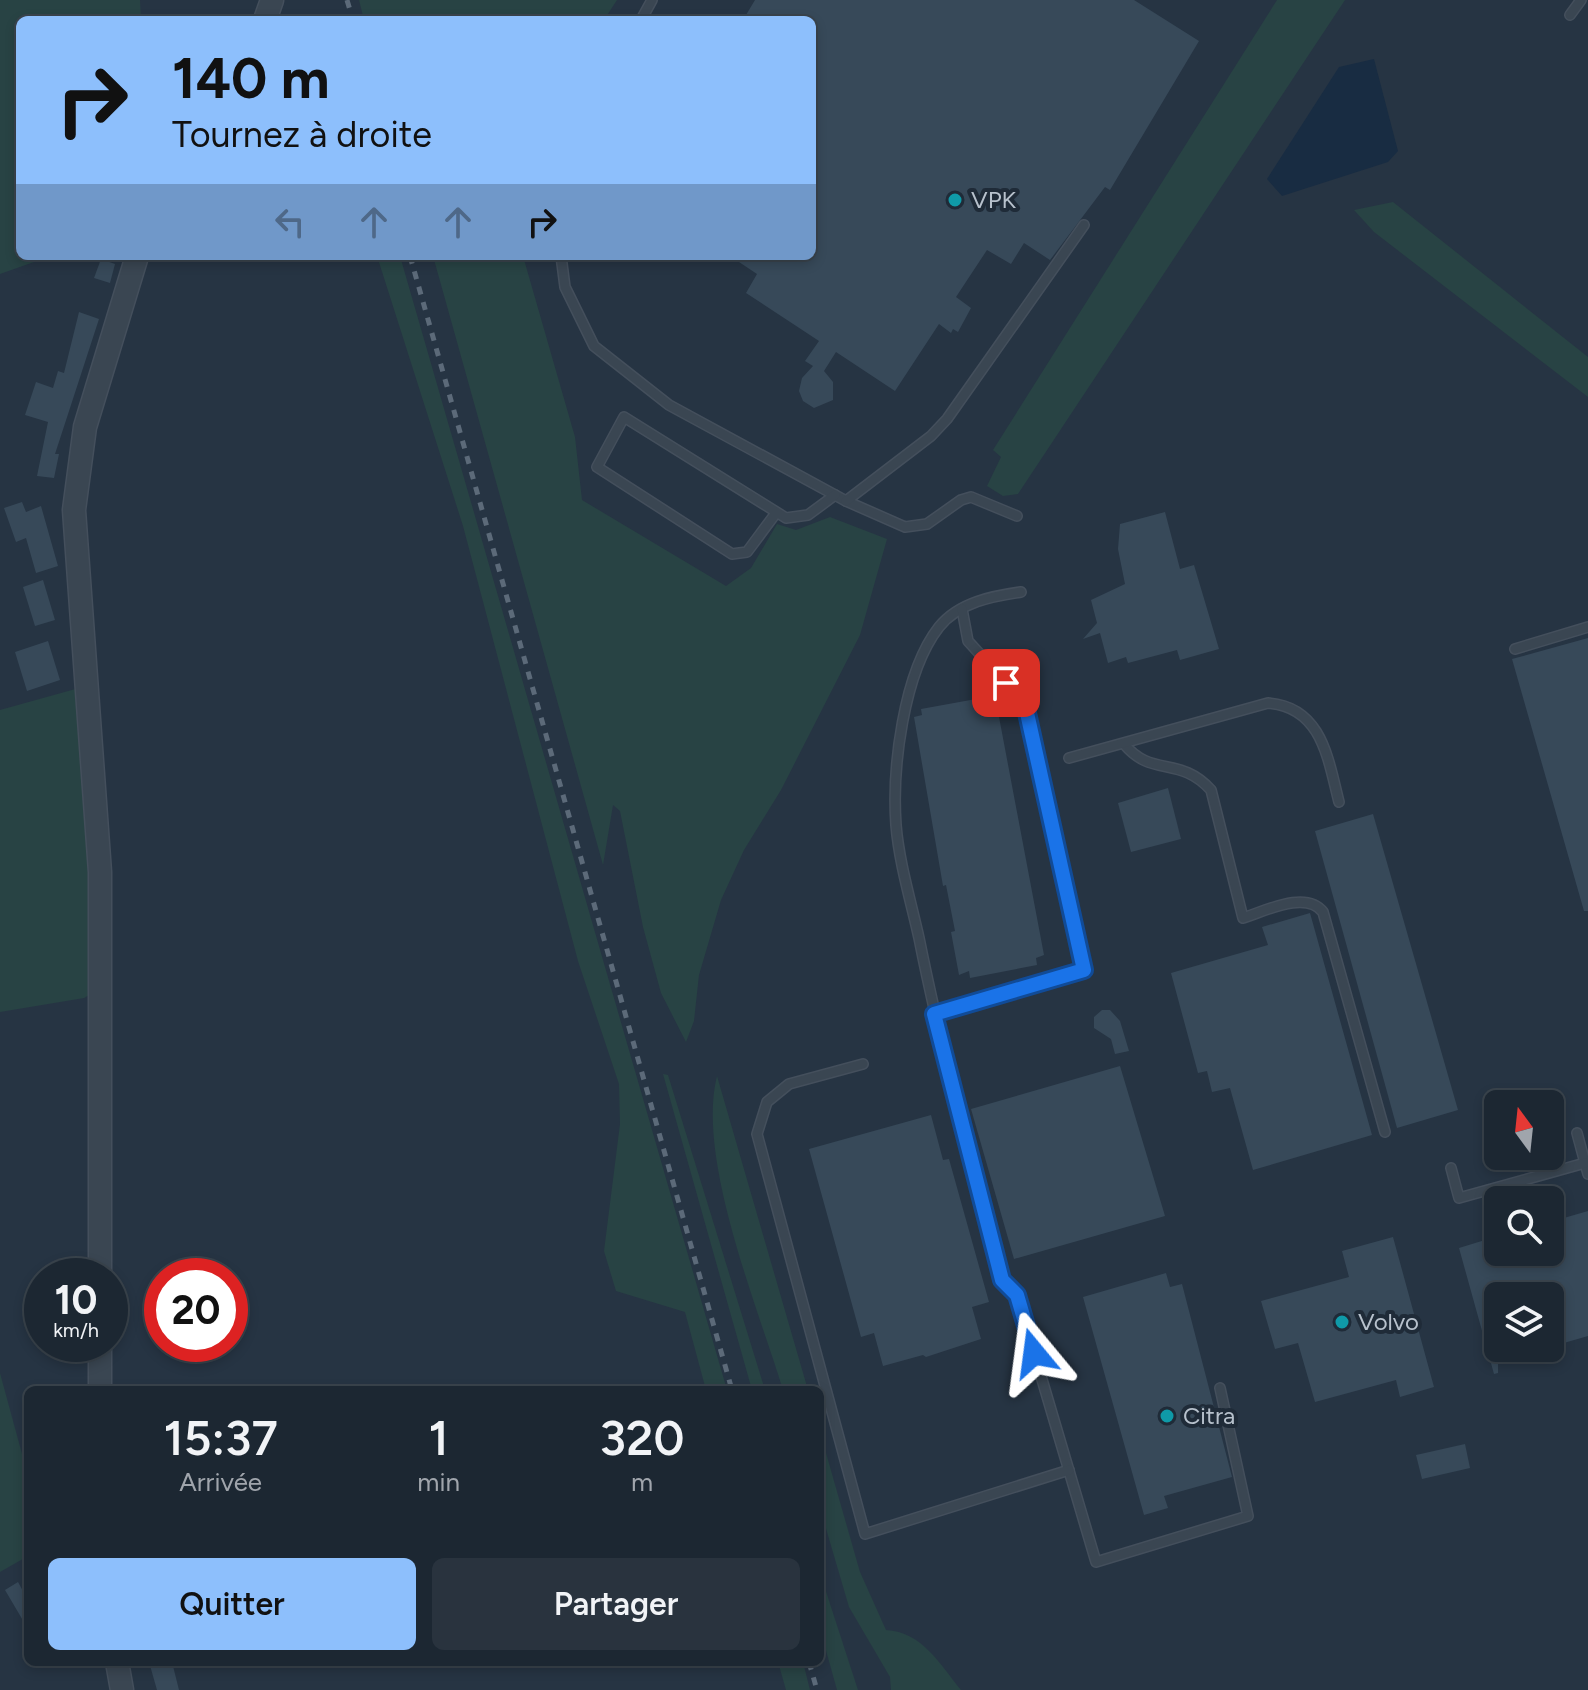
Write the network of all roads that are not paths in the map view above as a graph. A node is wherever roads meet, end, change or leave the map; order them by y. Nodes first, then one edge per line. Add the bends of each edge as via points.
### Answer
1 (1581, 0) edge
2 (1570, 15) dead end
3 (1084, 225) dead end
4 (136, 260) edge
5 (562, 260) edge
6 (835, 495) junction
7 (846, 501) junction
8 (776, 513) junction
9 (1017, 516) dead end
10 (1021, 592) dead end
11 (962, 609) junction
12 (1588, 627) edge
13 (1515, 649) dead end
14 (1124, 744) junction
15 (1069, 758) dead end
16 (1339, 802) dead end
17 (934, 1014) junction
18 (863, 1064) dead end
19 (1385, 1132) dead end
20 (1577, 1133) dead end
21 (1585, 1163) junction
22 (1451, 1168) dead end
23 (1588, 1174) edge
24 (100, 1258) edge
25 (100, 1362) edge
26 (100, 1386) edge
27 (1220, 1388) dead end
28 (1069, 1470) junction
29 (118, 1666) edge
30 (122, 1690) edge

1 - 2 lane
3 - 7 lane via 947,419
4 - 24 street via 85,427 74,487 100,872
5 - 6 lane via 565,287 594,346 669,405
6 - 7 lane
6 - 8 lane via 808,515
7 - 9 lane via 905,527 927,524 971,497
8 - 8 lane via 624,417 597,467 732,554 747,552
10 - 11 lane via 989,596
11 - 17 lane via 939,627 899,725 896,826
11 - 17 lane via 968,641 1025,704 1084,970
12 - 13 lane
14 - 15 lane
14 - 16 lane via 1268,703 1286,704 1317,729
14 - 19 lane via 1136,759 1178,766 1199,776 1211,790 1243,918 1305,900 1323,912
17 - 28 lane via 1002,1280 1017,1295
18 - 28 lane via 789,1084 767,1102 757,1134 865,1534
20 - 21 lane
21 - 22 lane via 1459,1198
21 - 23 lane
25 - 26 street
27 - 28 lane via 1248,1516 1096,1562
29 - 30 street

